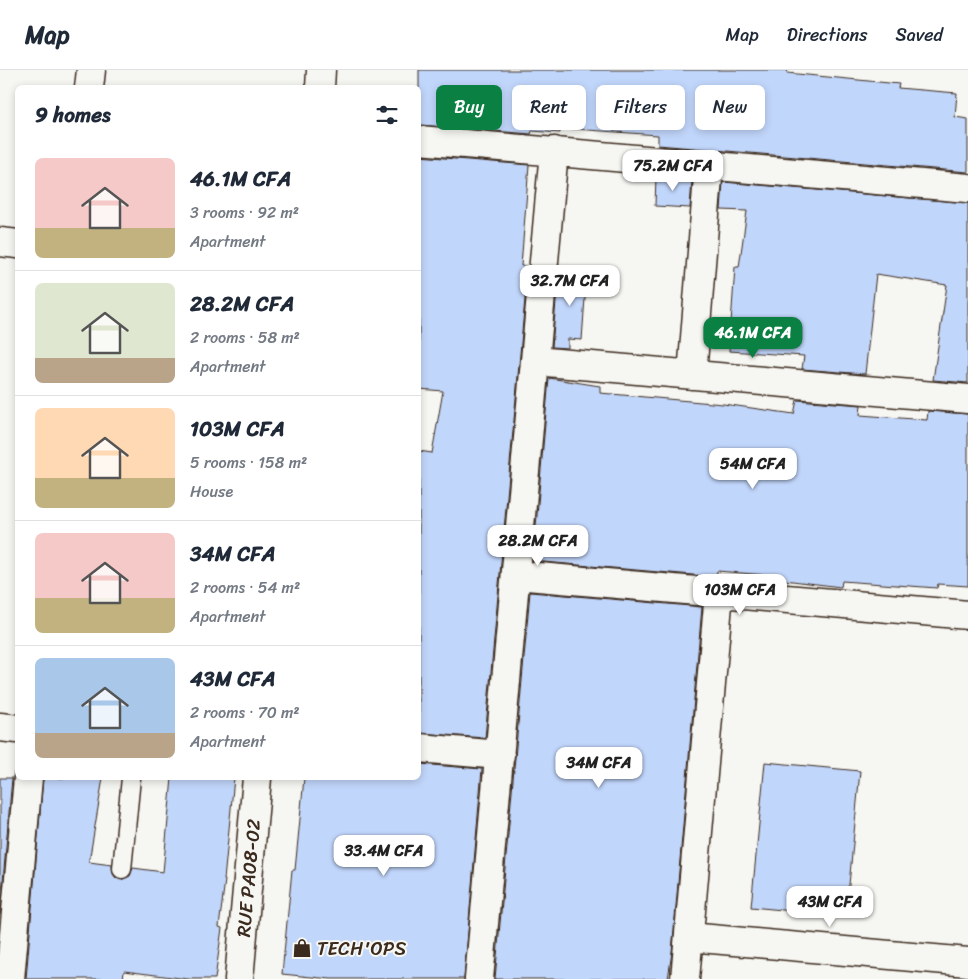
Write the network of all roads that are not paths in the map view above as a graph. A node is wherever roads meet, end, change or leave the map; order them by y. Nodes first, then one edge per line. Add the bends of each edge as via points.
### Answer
1 (91, 70) edge
2 (321, 70) edge
3 (90, 85) edge
4 (320, 85) edge
5 (421, 140) edge
6 (554, 152) junction
7 (709, 165) junction
8 (968, 188) edge
9 (0, 242) edge
10 (15, 244) edge
11 (535, 361) junction
12 (692, 375) junction
13 (968, 399) edge
14 (516, 575) junction
15 (719, 593) junction
16 (968, 614) edge
17 (0, 728) edge
18 (15, 729) edge
19 (421, 748) edge
20 (500, 755) junction
21 (28, 780) edge
22 (131, 780) edge
23 (257, 780) edge
24 (122, 870) dead end
25 (689, 937) junction
26 (968, 962) edge
27 (10, 979) edge
28 (239, 979) edge
29 (480, 979) edge
30 (685, 979) edge

1 - 3 street
2 - 4 street
5 - 6 street
6 - 7 street
6 - 11 street
7 - 8 street
7 - 12 street
9 - 10 street
11 - 12 street
11 - 14 street
12 - 13 street
14 - 15 street
14 - 20 street
15 - 16 street
15 - 25 street
17 - 18 street
19 - 20 street
20 - 29 street
21 - 27 street
22 - 24 lane
23 - 28 street, RUE PA08-02
25 - 26 street
25 - 30 street

